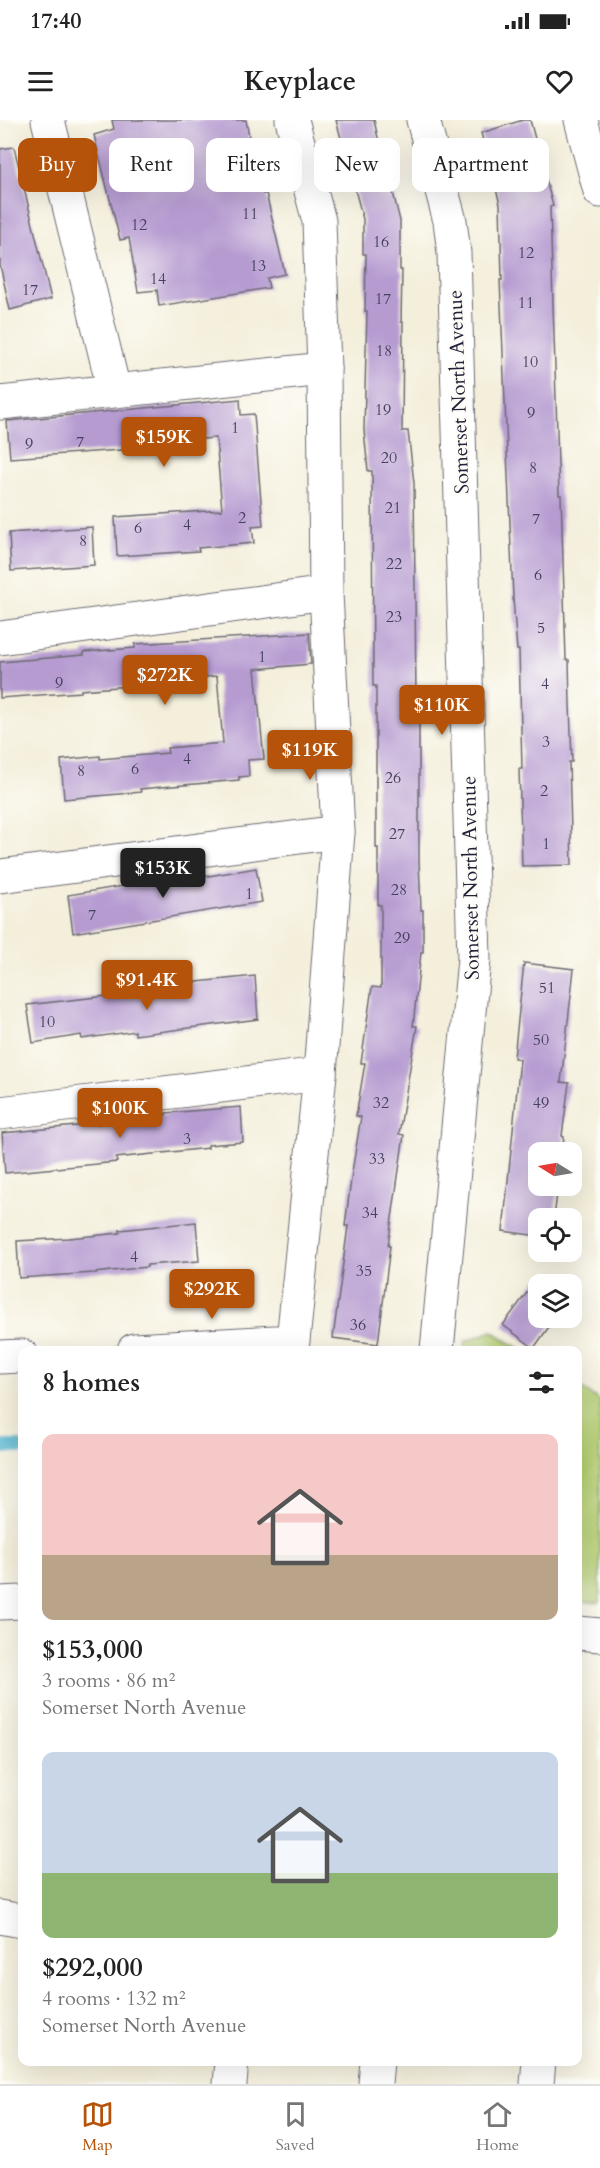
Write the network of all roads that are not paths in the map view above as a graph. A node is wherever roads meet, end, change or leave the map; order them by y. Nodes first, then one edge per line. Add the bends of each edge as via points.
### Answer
1 (48, 120) edge
2 (292, 120) edge
3 (423, 120) edge
4 (581, 120) edge
5 (600, 191) edge
6 (324, 369) junction
7 (114, 390) junction
8 (0, 403) edge
9 (326, 593) junction
10 (0, 638) edge
11 (338, 832) junction
12 (0, 876) edge
13 (320, 1074) junction
14 (0, 1113) edge
15 (205, 1346) edge
16 (437, 1346) edge
17 (18, 1356) edge
18 (0, 1357) edge
19 (18, 1602) edge
20 (0, 1603) edge
21 (0, 1917) edge
22 (18, 1920) edge
23 (232, 2066) edge
24 (376, 2066) edge
25 (539, 2066) edge
26 (230, 2084) edge
27 (375, 2084) edge
28 (537, 2084) edge

1 - 7 street
2 - 6 street via 319,221
3 - 16 street, Somerset North Avenue via 450,221 454,253 474,959
4 - 5 street
6 - 7 street
6 - 9 street
7 - 8 street
9 - 10 street
9 - 11 street
11 - 12 street
11 - 13 street
13 - 14 street
13 - 15 street via 293,1341
17 - 18 street
19 - 20 street
21 - 22 street
23 - 26 street
24 - 27 street
25 - 28 street

